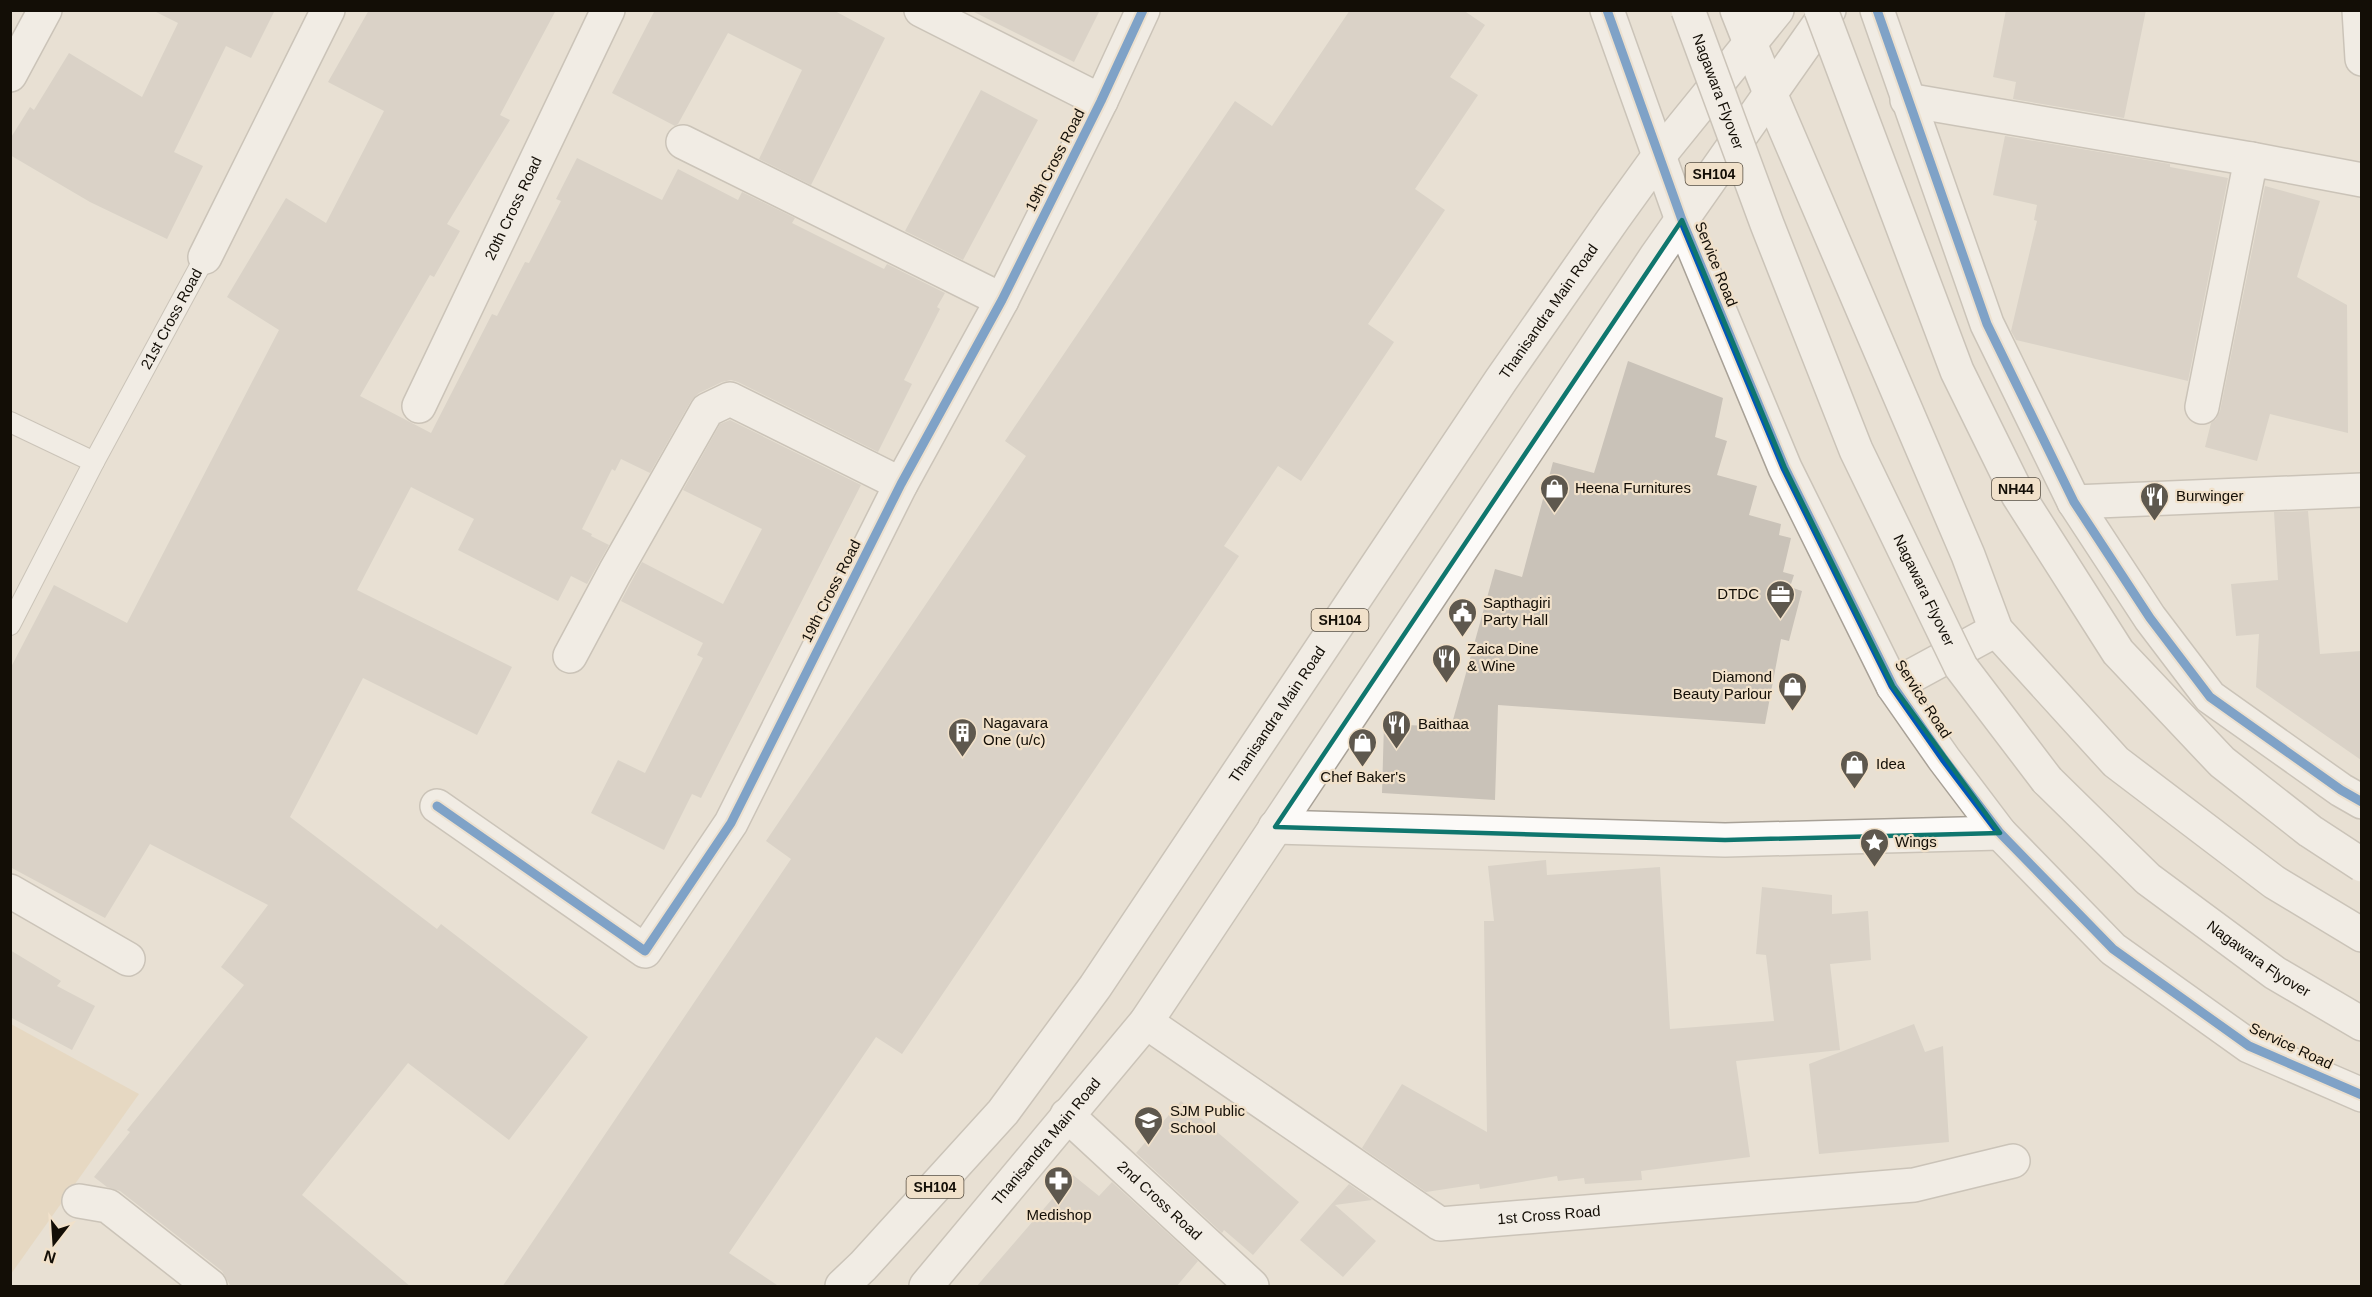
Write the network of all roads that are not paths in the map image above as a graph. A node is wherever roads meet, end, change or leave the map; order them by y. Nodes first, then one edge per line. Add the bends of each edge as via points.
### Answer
1 (45, 10) edge
2 (328, 10) edge
3 (608, 10) edge
4 (921, 10) edge
5 (1143, 10) edge
6 (1607, 10) edge
7 (1688, 10) edge
8 (1737, 10) edge
9 (1777, 10) edge
10 (1821, 10) edge
11 (1829, 10) edge
12 (1877, 10) edge
13 (2359, 10) edge
14 (1750, 45) junction
15 (2361, 59) edge
16 (10, 75) edge
17 (1770, 93) junction
18 (1907, 100) junction
19 (1101, 101) junction
20 (683, 142) dead end
21 (1658, 157) junction
22 (2251, 159) junction
23 (2361, 180) edge
24 (1682, 220) junction
25 (205, 257) joint
26 (1002, 300) junction
27 (420, 406) dead end
28 (2202, 406) dead end
29 (10, 422) edge
30 (94, 462) junction
31 (901, 484) junction
32 (2361, 490) edge
33 (2073, 502) junction
34 (10, 625) edge
35 (1996, 630) junction
36 (570, 656) dead end
37 (1893, 686) junction
38 (2361, 802) edge
39 (437, 806) dead end
40 (1275, 827) junction
41 (2000, 833) junction
42 (2361, 865) edge
43 (10, 891) edge
44 (2361, 935) edge
45 (128, 959) dead end
46 (1146, 1022) junction
47 (2361, 1024) edge
48 (2361, 1095) edge
49 (1067, 1115) junction
50 (2013, 1161) dead end
51 (79, 1201) dead end
52 (210, 1287) edge
53 (842, 1287) edge
54 (926, 1287) edge
55 (1252, 1287) edge

1 - 16 main road
2 - 25 main road, 21st Cross Road
3 - 27 main road, 20th Cross Road
4 - 19 main road
5 - 19 main road, 19th Cross Road
6 - 21 main road, Service Road
7 - 47 main road, Nagawara Flyover, bridge via 1856,450 1961,667 2047,780 2148,879 2275,973
8 - 14 main road
9 - 14 main road, Thanisandra Main Road / SH104
10 - 42 main road, NH44, bridge via 1957,371 2018,495 2118,652 2222,762 2310,831
11 - 17 main road, Thanisandra Main Road / SH104
12 - 18 main road
13 - 15 main road
14 - 17 main road
14 - 21 main road, Thanisandra Main Road / SH104
17 - 24 main road, Thanisandra Main Road / SH104
17 - 35 main road via 1964,544
18 - 22 main road
18 - 33 main road via 1987,324
19 - 26 main road, 19th Cross Road
20 - 26 main road
21 - 24 main road, Service Road
21 - 53 main road, Thanisandra Main Road / SH104 via 1501,380 1095,987 1002,1112
22 - 23 main road
22 - 28 main road
24 - 37 main road, Service Road via 1785,468
24 - 40 main road, Thanisandra Main Road / SH104
25 - 30 lane, 21st Cross Road
26 - 31 main road, 19th Cross Road
29 - 30 lane
30 - 34 lane, 21st Cross Road
31 - 36 main road via 730,399 707,410
31 - 39 main road, 19th Cross Road via 731,823 645,951
32 - 33 main road
33 - 38 main road via 2150,618 2210,697
35 - 37 main road
35 - 44 main road via 2116,762 2274,882
37 - 41 main road, Service Road
40 - 41 main road via 1725,840
40 - 46 main road, Thanisandra Main Road / SH104
41 - 48 main road, Service Road via 2113,949 2249,1046
43 - 45 main road
46 - 49 main road, Thanisandra Main Road / SH104
46 - 50 main road, 1st Cross Road via 1440,1224 1914,1185
49 - 54 main road, Thanisandra Main Road / SH104
49 - 55 main road, 2nd Cross Road
51 - 52 main road via 108,1206

